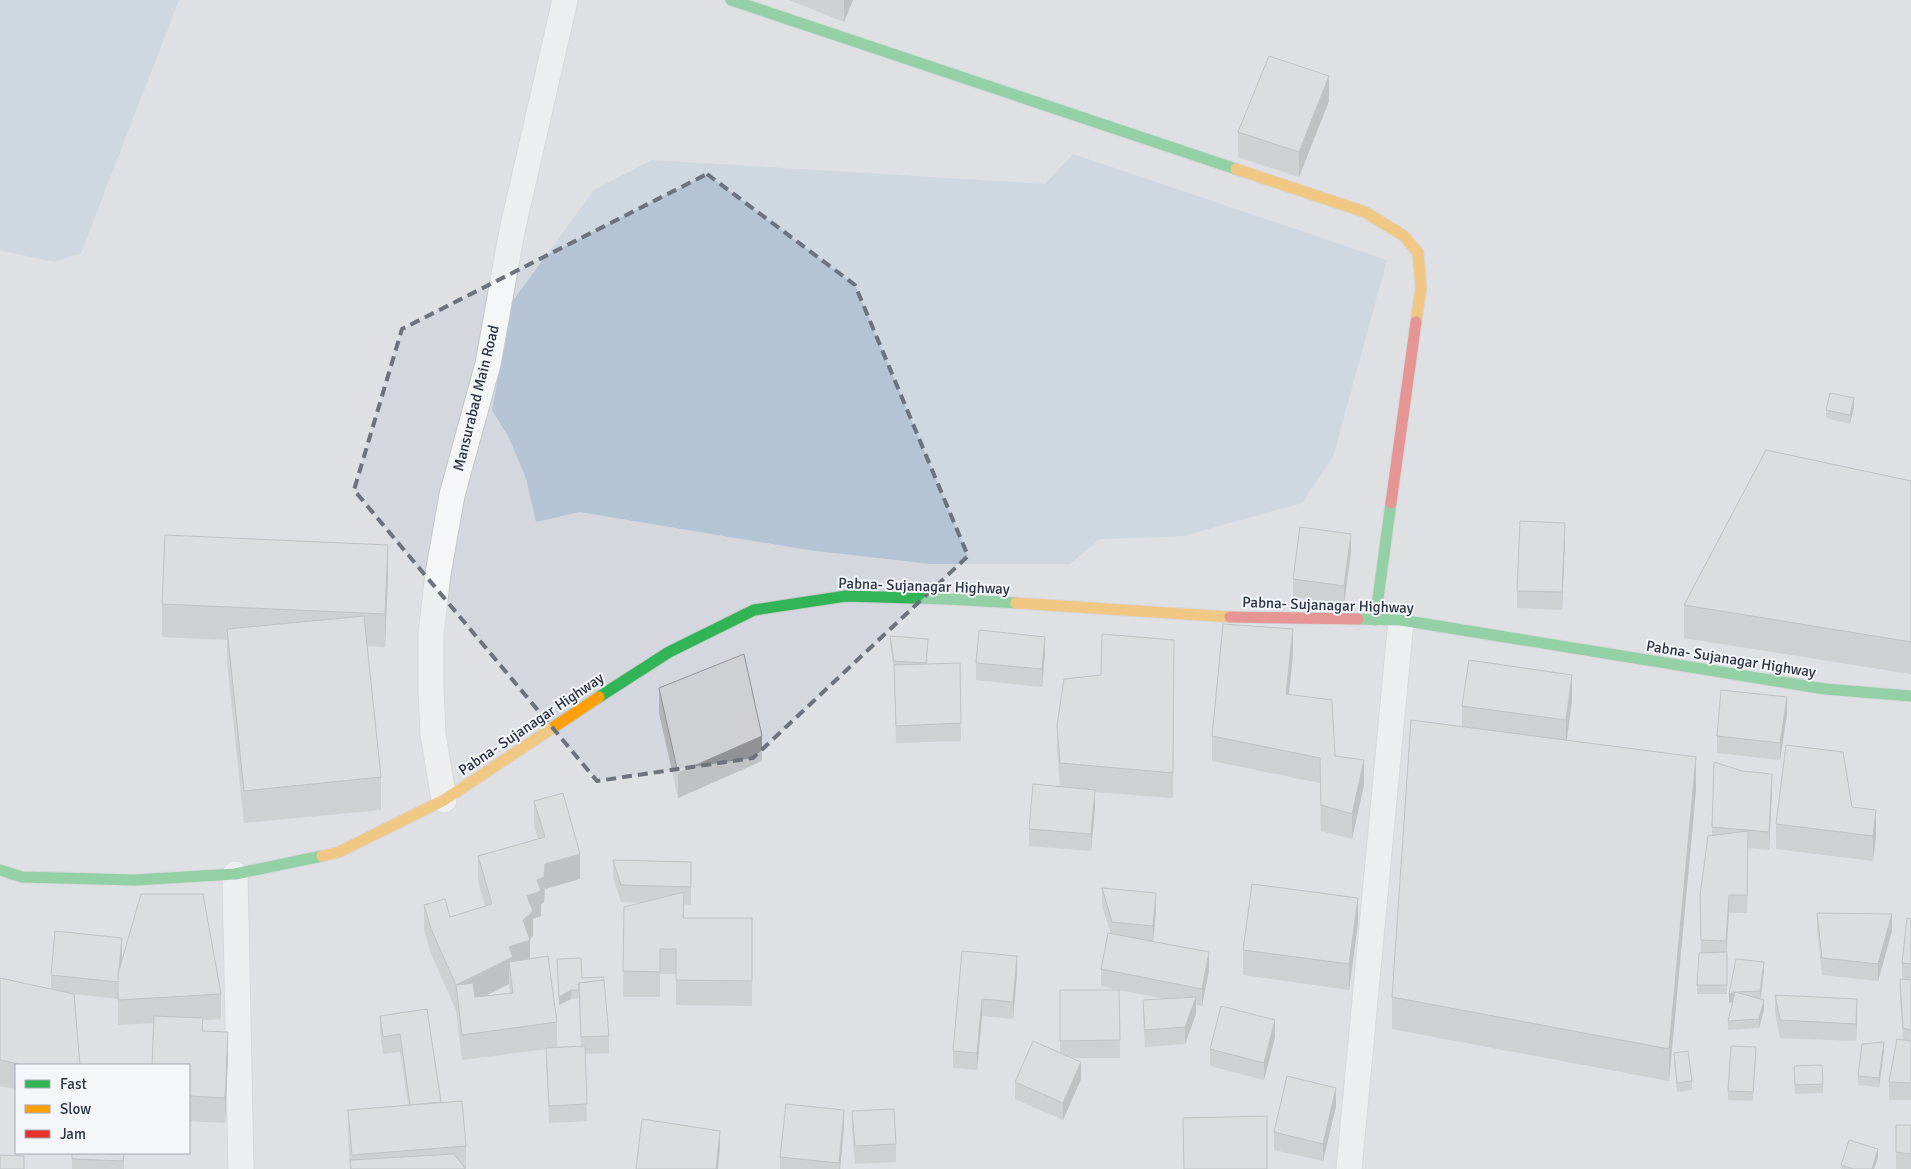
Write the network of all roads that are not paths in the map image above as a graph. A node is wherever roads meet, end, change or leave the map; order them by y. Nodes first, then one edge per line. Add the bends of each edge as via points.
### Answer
1 (565, 0) edge
2 (731, 0) edge
3 (1375, 620) junction
4 (1401, 620) junction
5 (1911, 696) edge
6 (444, 800) junction
7 (0, 870) edge
8 (235, 874) junction
9 (241, 1169) edge
10 (1349, 1169) edge

1 - 6 street, Mansurabad Main Road via 512,231 488,364 452,495 438,574 431,634 431,688 433,734
2 - 3 main road via 1365,212 1404,236 1418,253 1421,287
3 - 4 main road, Pabna- Sujanagar Highway
3 - 6 main road, Pabna- Sujanagar Highway via 1235,617 846,596 754,610 669,652
4 - 5 main road, Pabna- Sujanagar Highway via 1825,689
4 - 10 street
6 - 8 main road, Pabna- Sujanagar Highway via 339,852
7 - 8 main road, Pabna- Sujanagar Highway via 22,877 135,880
8 - 9 street

